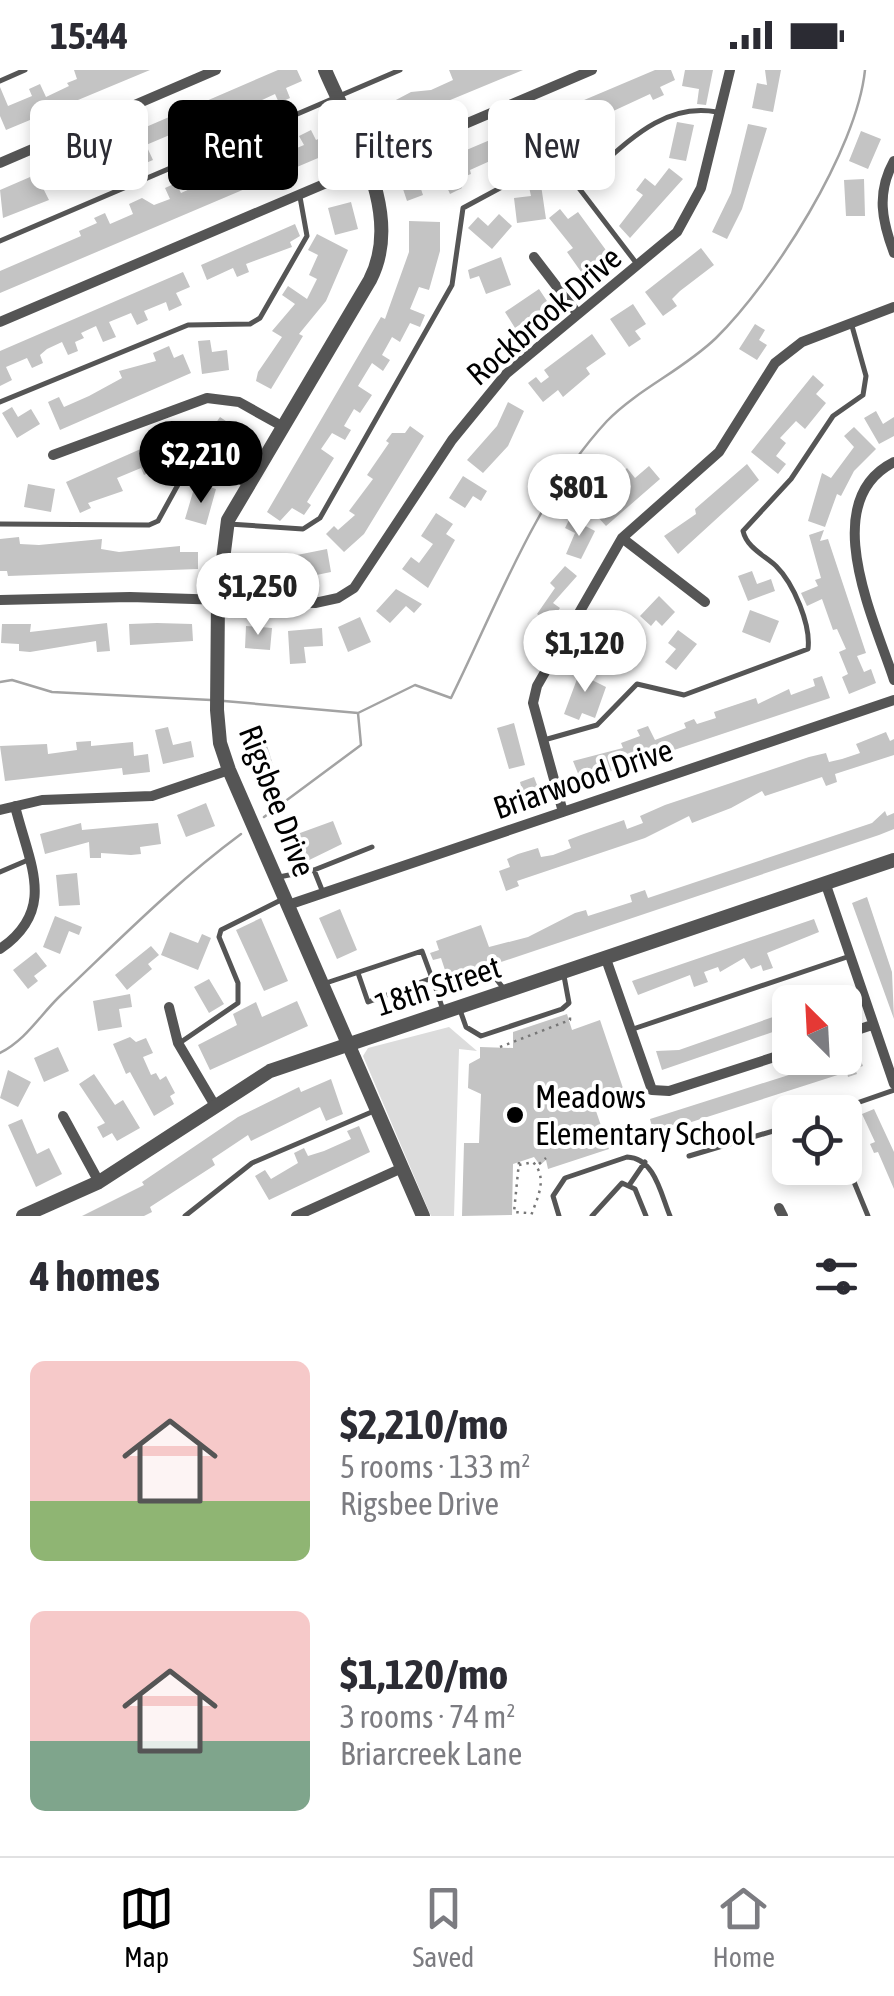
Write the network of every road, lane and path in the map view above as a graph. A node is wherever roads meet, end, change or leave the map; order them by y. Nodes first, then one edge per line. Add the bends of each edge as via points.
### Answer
1 (25, 70) edge
2 (216, 70) edge
3 (325, 70) edge
4 (400, 70) edge
5 (592, 70) edge
6 (730, 70) edge
7 (0, 81) edge
8 (336, 97) junction
9 (337, 100) edge
10 (720, 113) junction
11 (468, 123) edge
12 (615, 154) edge
13 (894, 162) edge
14 (0, 163) edge
15 (318, 186) edge
16 (373, 190) edge
17 (495, 190) edge
18 (582, 190) edge
19 (300, 194) junction
20 (0, 241) edge
21 (894, 253) edge
22 (534, 257) dead end
23 (638, 266) junction
24 (894, 307) edge
25 (577, 312) junction
26 (0, 322) edge
27 (852, 326) junction
28 (0, 402) edge
29 (280, 425) junction
30 (54, 455) dead end
31 (894, 462) edge
32 (245, 485) junction
33 (0, 524) edge
34 (227, 524) junction
35 (622, 538) junction
36 (218, 598) junction
37 (0, 600) edge
38 (705, 602) dead end
39 (894, 680) edge
40 (894, 700) edge
41 (541, 741) junction
42 (230, 770) junction
43 (15, 806) junction
44 (0, 810) edge
45 (562, 812) junction
46 (372, 847) dead end
47 (28, 860) junction
48 (893, 865) edge
49 (314, 870) junction
50 (0, 872) edge
51 (276, 878) junction
52 (826, 885) junction
53 (324, 893) junction
54 (286, 902) junction
55 (0, 949) edge
56 (850, 956) junction
57 (606, 958) junction
58 (358, 972) junction
59 (563, 973) junction
60 (432, 978) junction
61 (322, 985) junction
62 (436, 989) junction
63 (505, 992) junction
64 (569, 1003) junction
65 (169, 1007) dead end
66 (459, 1008) junction
67 (444, 1012) junction
68 (872, 1025) junction
69 (862, 1028) edge
70 (630, 1030) junction
71 (178, 1044) junction
72 (348, 1044) junction
73 (500, 1047) dead end
74 (772, 1058) edge
75 (894, 1088) edge
76 (862, 1100) edge
77 (214, 1104) junction
78 (377, 1110) junction
79 (63, 1116) dead end
80 (772, 1131) edge
81 (689, 1156) dead end
82 (546, 1158) dead end
83 (645, 1162) junction
84 (538, 1165) junction
85 (402, 1168) junction
86 (99, 1182) junction
87 (630, 1184) junction
88 (514, 1185) junction
89 (855, 1185) edge
90 (521, 1187) dead end
91 (530, 1214) edge
92 (24, 1216) edge
93 (185, 1216) edge
94 (296, 1216) edge
95 (423, 1216) edge
96 (560, 1216) edge
97 (592, 1216) edge
98 (646, 1216) edge
99 (670, 1216) edge
100 (868, 1216) edge

1 - 7 lane
2 - 14 street
3 - 8 street, Rigsbee Drive
4 - 8 lane
5 - 11 street
6 - 10 street, Rockbrook Drive
8 - 9 street, Rigsbee Drive
8 - 20 lane
10 - 12 lane via 693,108 663,114
10 - 23 street, Rockbrook Drive via 691,211
13 - 21 street via 881,209
15 - 19 street
16 - 29 street, Rigsbee Drive via 382,224 376,269
17 - 34 lane via 466,203 446,299 320,518 303,529
18 - 23 lane
19 - 26 street
19 - 28 lane via 307,236 260,318 250,324 188,324
22 - 25 street
23 - 25 street, Rockbrook Drive
24 - 27 street
25 - 36 street, Rockbrook Drive via 478,406 354,588 315,602
27 - 35 street via 786,353 719,452
27 - 41 lane via 866,376 863,395 832,416 791,479 743,531 788,582 808,650 684,695 638,684 597,725
29 - 30 street via 238,402 207,398
29 - 32 street, Rigsbee Drive
31 - 39 street via 868,487 852,531
32 - 33 lane via 222,473 180,482 158,521 148,525
32 - 34 street, Rigsbee Drive
34 - 36 street, Rigsbee Drive
35 - 38 street
35 - 41 street via 537,686 533,702
36 - 37 street, Rockbrook Drive
36 - 42 street, Rigsbee Drive via 217,710
40 - 45 street, Briarwood Drive
41 - 45 street
42 - 43 street via 152,796
42 - 51 street, Rigsbee Drive
43 - 44 street
43 - 47 street
45 - 53 street, Briarwood Drive
46 - 49 lane
47 - 50 lane
47 - 55 street via 37,903 33,917
48 - 52 street, 18th Street
49 - 51 lane
49 - 53 lane
51 - 54 street, Rigsbee Drive
52 - 56 street
52 - 57 street, 18th Street
53 - 54 street, Briarwood Drive
54 - 61 street, Rigsbee Drive
54 - 71 lane via 221,930 238,1003
56 - 68 street
56 - 70 lane
57 - 59 street, 18th Street
57 - 70 street
58 - 60 lane via 422,951
58 - 60 lane via 368,1002
58 - 61 lane
59 - 63 street, 18th Street
59 - 64 lane
60 - 62 lane
61 - 72 street, Rigsbee Drive
62 - 63 lane via 490,971
62 - 67 lane
63 - 66 street, 18th Street
64 - 66 lane via 481,1036 466,1027
64 - 73 path via 570,1020
65 - 71 street
66 - 67 street, 18th Street
67 - 72 street, 18th Street
68 - 69 street
68 - 75 street
70 - 74 street via 646,1083 659,1093
71 - 77 street
72 - 77 street, 18th Street via 254,1078
72 - 78 street, Rigsbee Drive
75 - 76 lane
77 - 86 street, 18th Street
78 - 85 street, Rigsbee Drive
78 - 93 lane via 252,1163
79 - 86 street
80 - 81 lane
82 - 84 path
83 - 87 lane
83 - 96 lane via 628,1157 565,1178 554,1196
83 - 99 lane
84 - 88 path via 515,1166
84 - 91 path via 542,1184
85 - 94 street
85 - 95 street, Rigsbee Drive
86 - 92 street, 18th Street
87 - 97 lane via 615,1187
87 - 98 lane
88 - 90 path
88 - 91 path via 514,1212
89 - 100 lane

